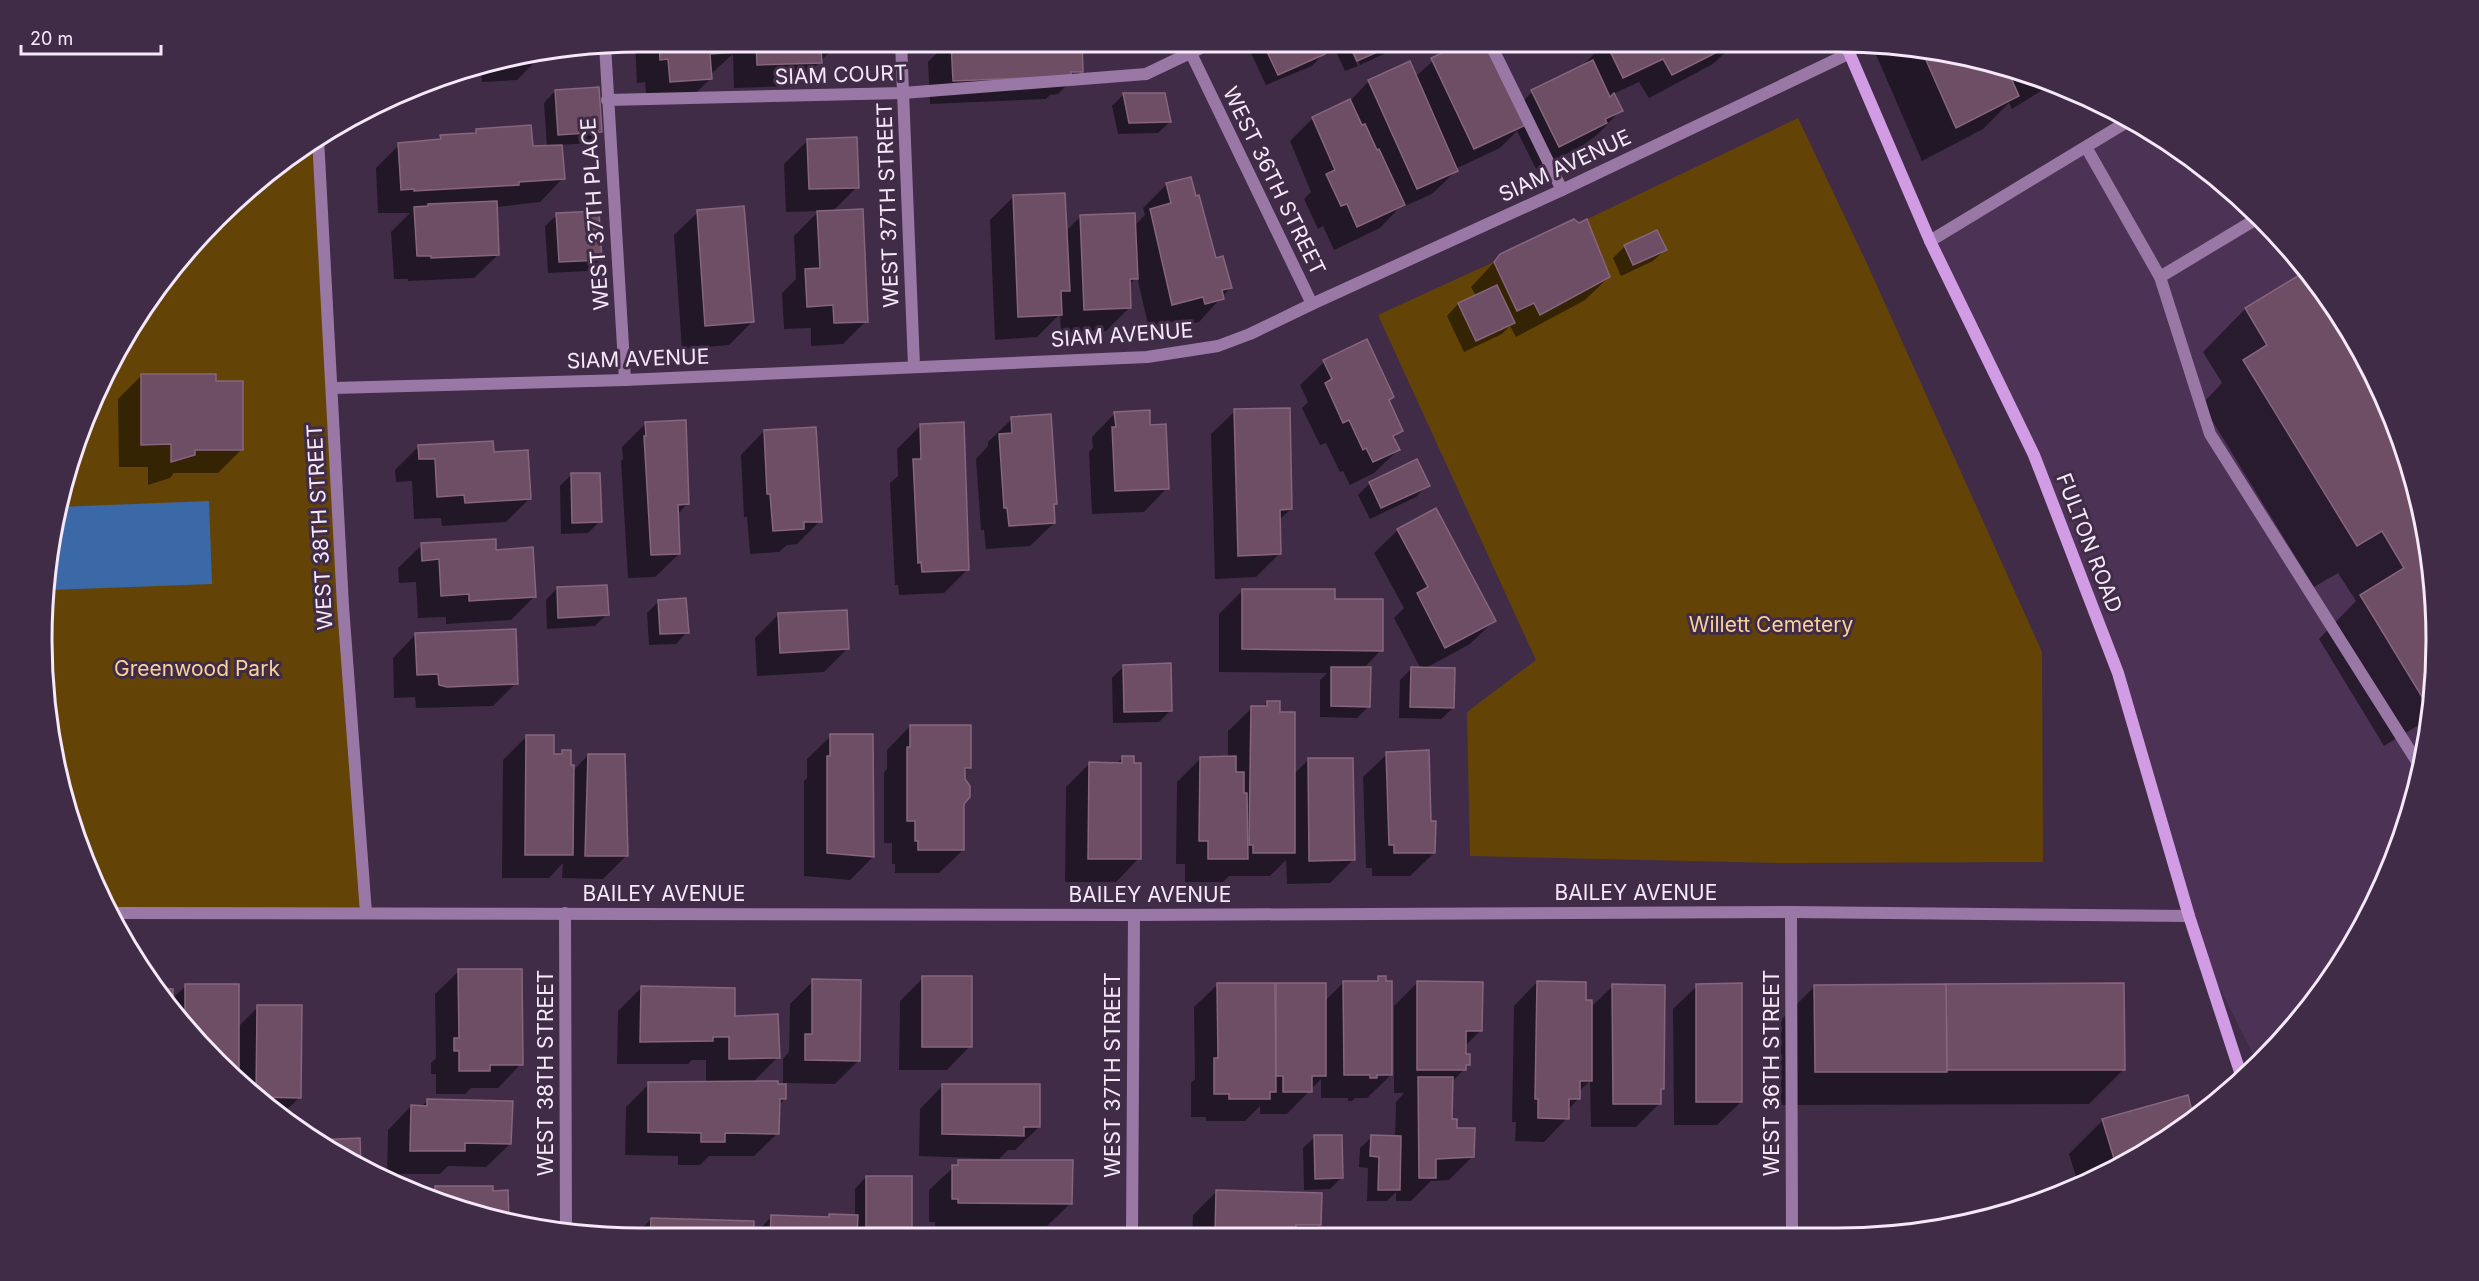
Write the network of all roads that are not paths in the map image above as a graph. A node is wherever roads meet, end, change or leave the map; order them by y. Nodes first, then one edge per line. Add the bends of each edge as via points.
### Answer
1 (901, 52) edge
2 (1182, 52) edge
3 (1190, 52) edge
4 (1494, 52) edge
5 (1840, 52) edge
6 (1850, 53) edge
7 (605, 54) edge
8 (903, 93) junction
9 (608, 100) junction
10 (2122, 125) edge
11 (2086, 147) junction
12 (319, 149) edge
13 (1562, 190) junction
14 (2251, 222) edge
15 (1930, 241) junction
16 (2160, 277) junction
17 (1312, 304) junction
18 (914, 366) junction
19 (625, 380) junction
20 (333, 388) junction
21 (2414, 758) edge
22 (1791, 912) junction
23 (120, 913) edge
24 (366, 913) junction
25 (565, 913) junction
26 (1134, 915) junction
27 (2190, 916) junction
28 (2239, 1070) edge
29 (566, 1223) edge
30 (1132, 1228) edge
31 (1792, 1228) edge

1 - 8 street, WEST 37TH STREET
2 - 8 street, SIAM COURT via 1146,74
3 - 17 street, WEST 36TH STREET
4 - 13 street
5 - 13 street, SIAM AVENUE
6 - 15 main road, FULTON ROAD
7 - 9 street, WEST 37TH PLACE
8 - 9 street, SIAM COURT
8 - 18 street, WEST 37TH STREET
9 - 19 street, WEST 37TH PLACE
10 - 11 street
11 - 15 street
11 - 16 street
12 - 20 street, WEST 38TH STREET
13 - 17 street, SIAM AVENUE
14 - 16 street
15 - 27 main road, FULTON ROAD via 2034,455 2118,673
16 - 21 street via 2210,434
17 - 18 street, SIAM AVENUE via 1218,346 1147,357
18 - 19 street, SIAM AVENUE
19 - 20 street, SIAM AVENUE
20 - 24 street, WEST 38TH STREET via 343,606
22 - 26 street, BAILEY AVENUE
22 - 27 street, BAILEY AVENUE
22 - 31 street, WEST 36TH STREET
23 - 24 street, BAILEY AVENUE
24 - 25 street, BAILEY AVENUE
25 - 26 street, BAILEY AVENUE
25 - 29 street, WEST 38TH STREET
26 - 30 street, WEST 37TH STREET
27 - 28 main road, FULTON ROAD

